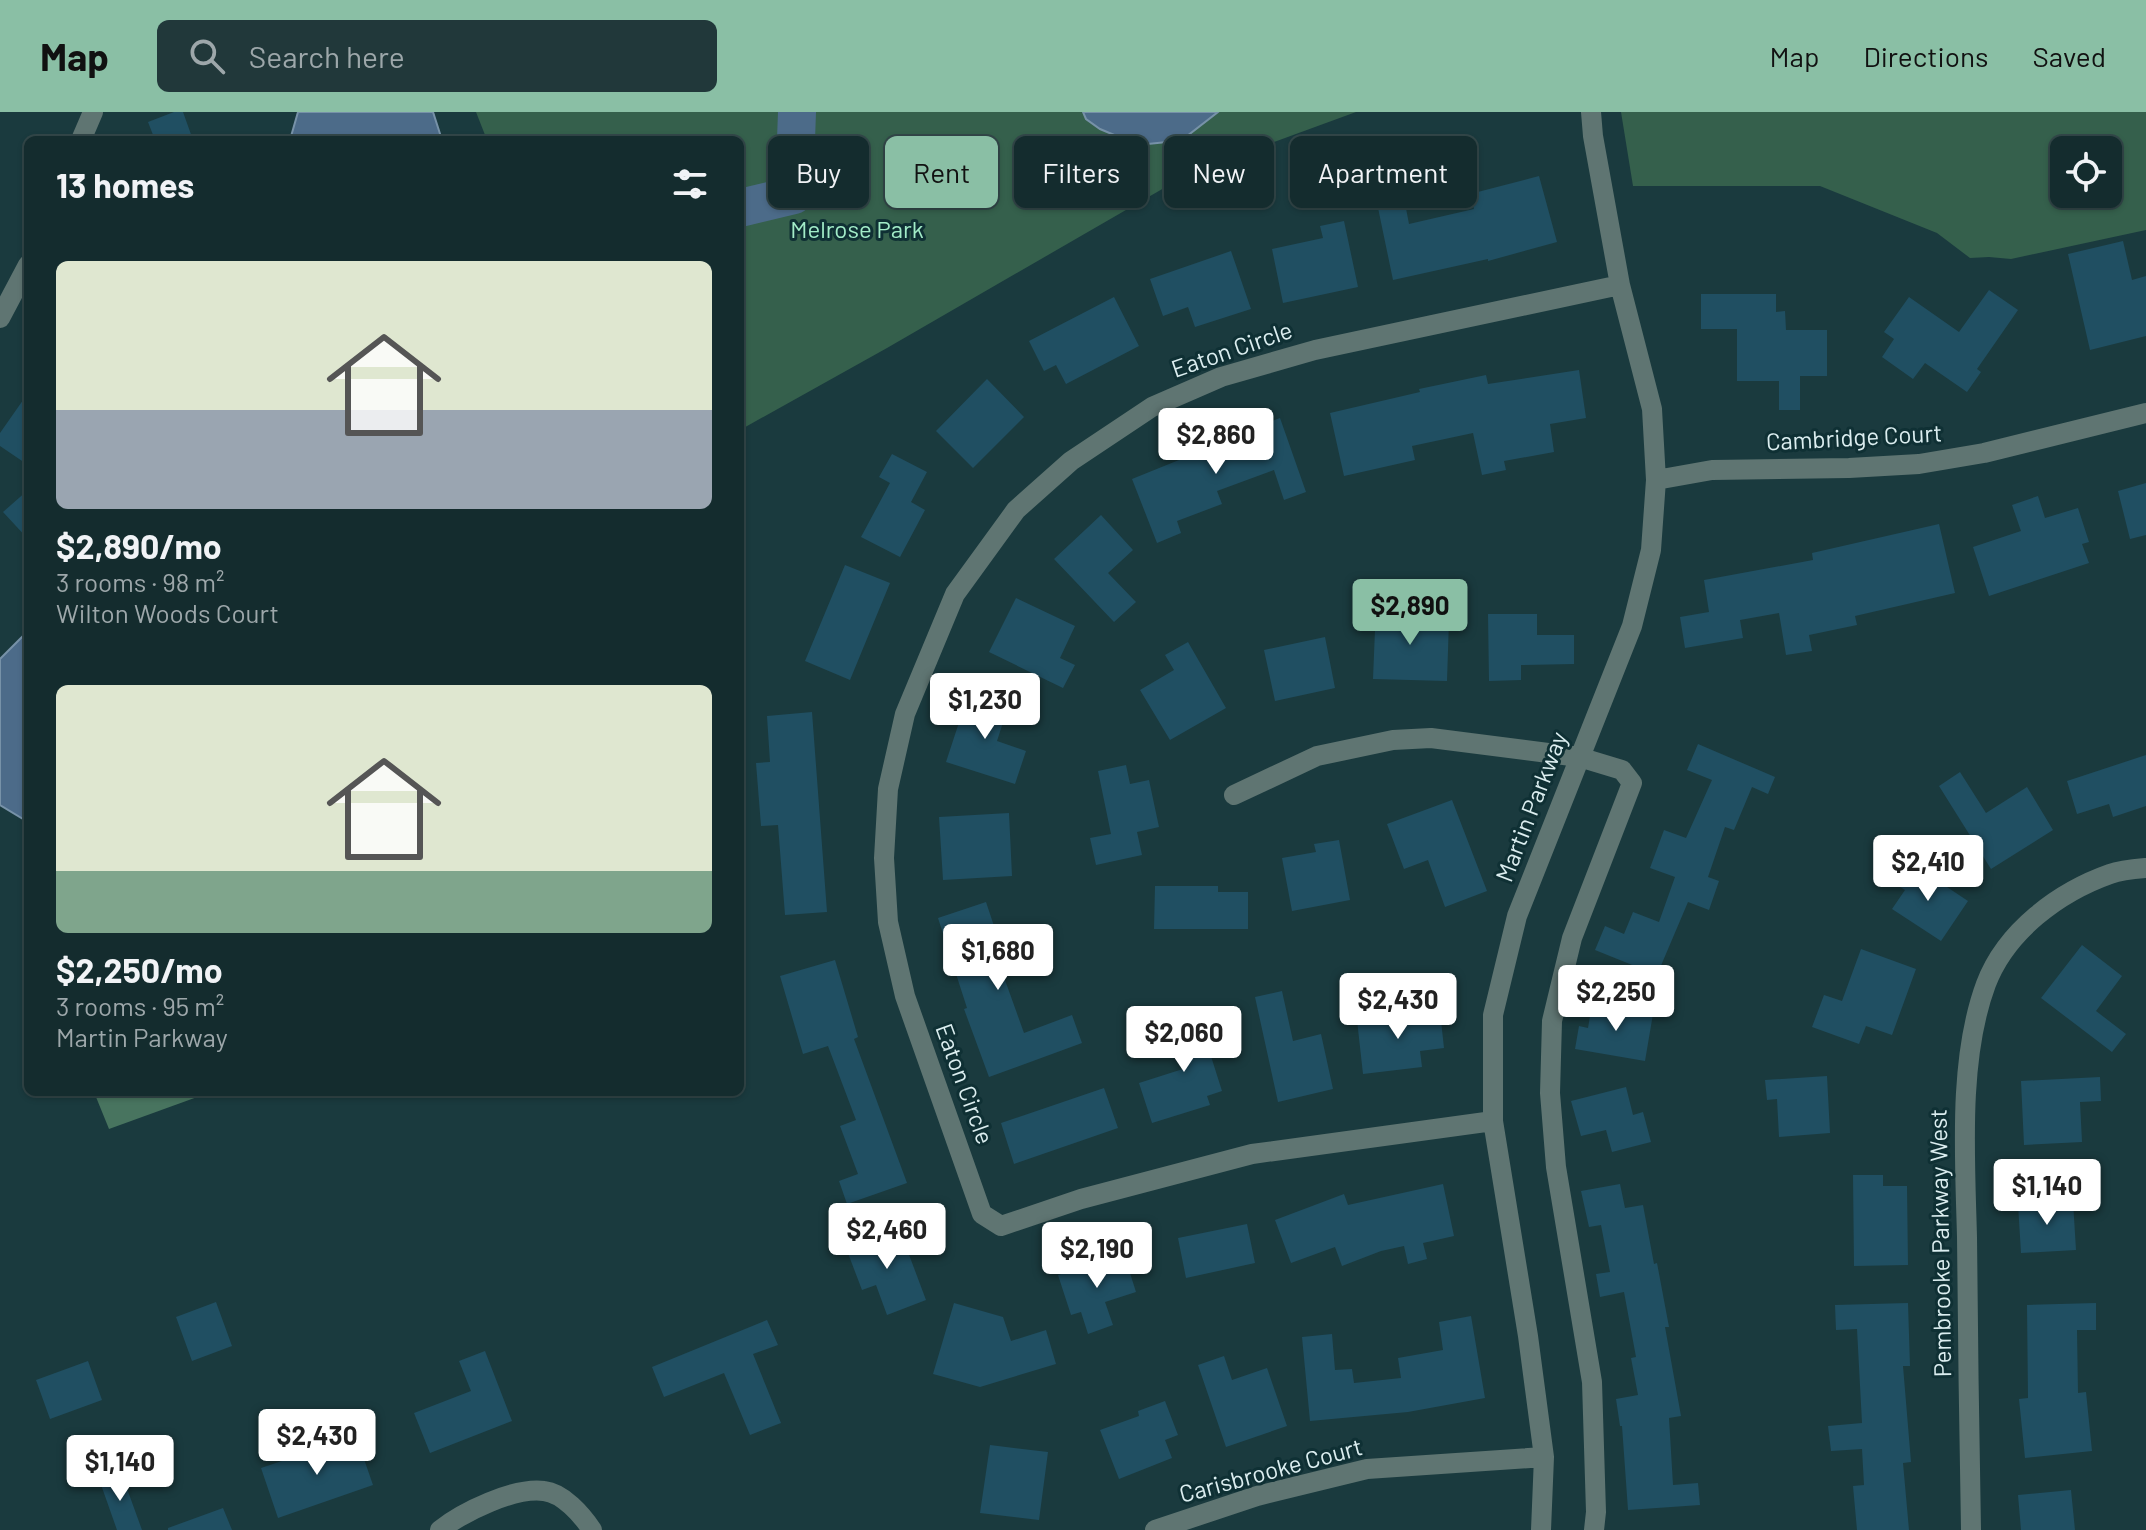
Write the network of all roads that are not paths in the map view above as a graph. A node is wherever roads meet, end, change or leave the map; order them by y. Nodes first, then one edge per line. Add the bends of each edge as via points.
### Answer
1 (93, 112) edge
2 (1591, 112) edge
3 (83, 136) edge
4 (24, 273) edge
5 (1620, 285) junction
6 (0, 318) edge
7 (2146, 413) edge
8 (1656, 480) junction
9 (1579, 757) junction
10 (1234, 795) dead end
11 (2146, 868) edge
12 (1493, 1121) junction
13 (1544, 1457) junction
14 (440, 1530) edge
15 (592, 1530) edge
16 (1155, 1530) edge
17 (1541, 1530) edge
18 (1594, 1530) edge
19 (1971, 1530) edge

1 - 3 street
2 - 5 street, Martin Parkway
4 - 6 street
5 - 8 street, Martin Parkway via 1652,409
5 - 12 street, Eaton Circle via 1315,350 1221,377 1152,407 1071,461 1016,510 955,594 905,714 888,789 888,922 905,996 982,1214 1001,1226 1252,1154
7 - 8 street, Cambridge Court via 1919,464 1712,470
8 - 9 street, Martin Parkway via 1651,550 1632,626
9 - 10 street via 1431,738 1393,740 1317,756
9 - 12 street, Martin Parkway via 1517,916 1493,1015
9 - 18 street via 1622,770 1632,783 1572,938 1552,1021 1556,1167 1592,1382
11 - 19 street, Pembrooke Parkway West via 2112,872 2063,895 2031,920 1998,960 1974,1024 1965,1104
12 - 13 street, Martin Parkway
13 - 16 street, Carisbrooke Court via 1367,1469 1257,1496
13 - 17 street, Martin Parkway
14 - 15 street via 487,1502 545,1491 564,1500

